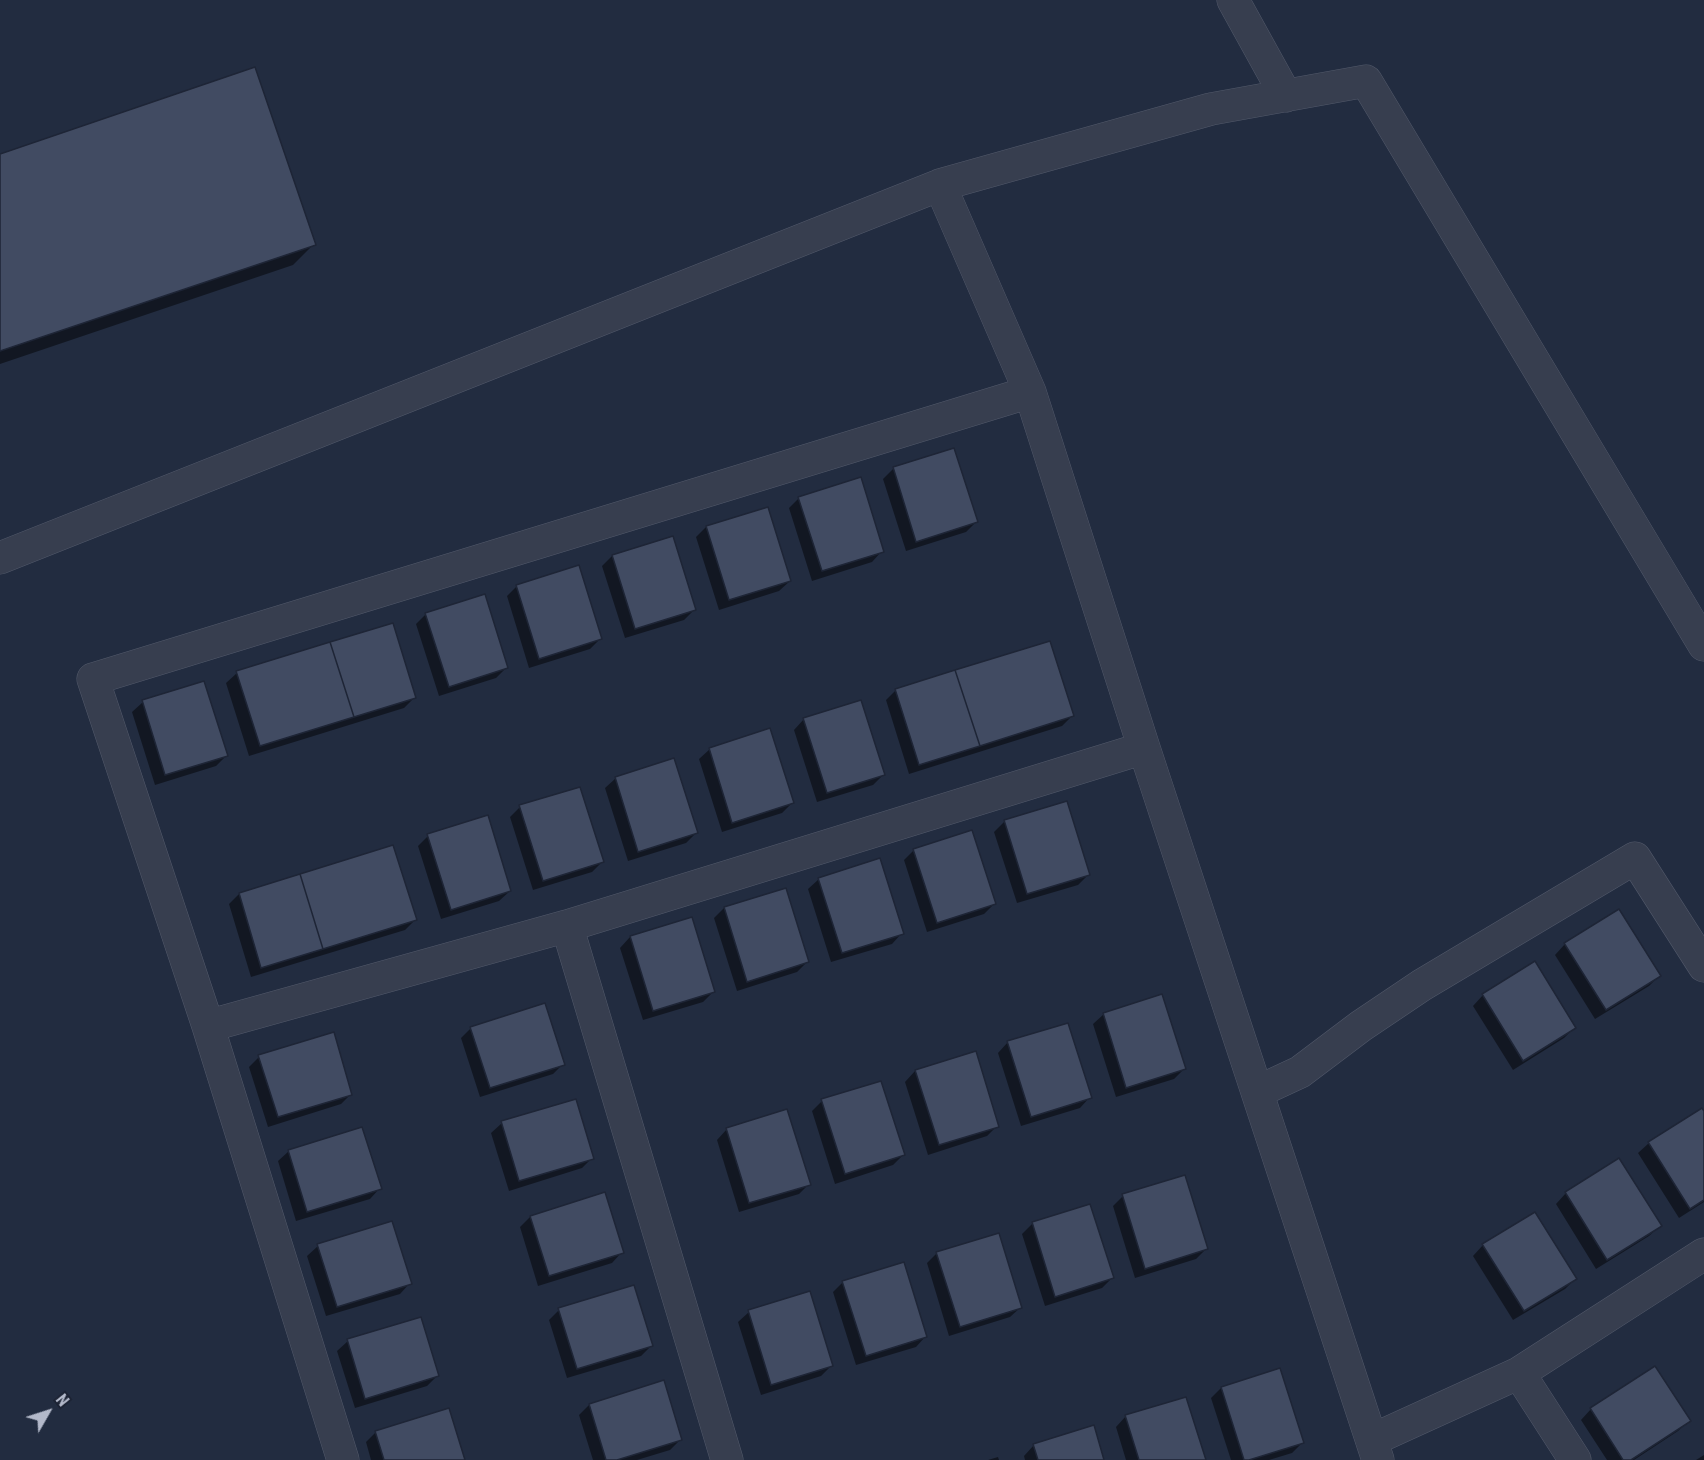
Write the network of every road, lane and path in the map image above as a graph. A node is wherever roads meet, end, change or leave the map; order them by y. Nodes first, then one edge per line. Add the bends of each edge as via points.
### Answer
1 (1233, 0) edge
2 (1286, 96) junction
3 (940, 185) junction
4 (1030, 392) junction
5 (0, 558) edge
6 (1704, 645) edge
7 (1144, 748) junction
8 (567, 926) junction
9 (1704, 966) edge
10 (208, 1026) junction
11 (1257, 1092) junction
12 (1704, 1254) edge
13 (1519, 1373) junction
14 (1375, 1450) edge
15 (343, 1460) edge
16 (727, 1460) edge
17 (1575, 1460) edge

1 - 2 street
2 - 3 street via 1211,109
2 - 6 street via 1366,81
3 - 4 street
3 - 5 street
4 - 7 street
4 - 10 street via 93,679
7 - 8 street
7 - 11 street
8 - 10 street
8 - 16 street
9 - 11 street via 1635,858 1422,985 1300,1072
10 - 15 street
11 - 14 street
12 - 13 street
13 - 14 street
13 - 17 street

